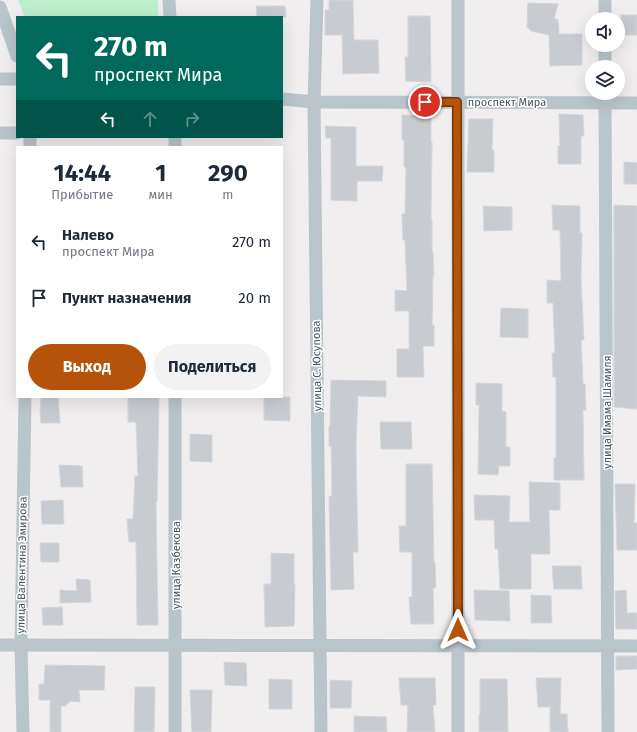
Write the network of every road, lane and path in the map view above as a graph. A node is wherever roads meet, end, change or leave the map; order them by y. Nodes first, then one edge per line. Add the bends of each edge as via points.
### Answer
1 (169, 0) edge
2 (317, 0) edge
3 (458, 0) edge
4 (605, 0) edge
5 (0, 7) edge
6 (605, 12) edge
7 (170, 16) edge
8 (16, 53) edge
9 (0, 79) edge
10 (16, 79) edge
11 (283, 99) edge
12 (585, 99) edge
13 (605, 100) edge
14 (618, 100) edge
15 (314, 102) junction
16 (457, 102) junction
17 (637, 103) edge
18 (0, 133) edge
19 (16, 133) edge
20 (25, 398) edge
21 (175, 398) edge
22 (0, 645) edge
23 (21, 645) junction
24 (176, 645) junction
25 (320, 646) junction
26 (458, 646) junction
27 (609, 646) junction
28 (637, 646) edge
29 (23, 732) edge
30 (176, 732) edge
31 (321, 732) edge
32 (458, 732) edge
33 (608, 732) edge

1 - 7 street
2 - 15 street, улица С. Юсупова
3 - 16 street
4 - 6 street
5 - 8 street
9 - 10 street
11 - 15 street, проспект Мира
12 - 16 street, проспект Мира
13 - 27 street, улица Имама Шамиля
14 - 17 street, проспект Мира
15 - 16 street, проспект Мира
15 - 25 street, улица С. Юсупова
16 - 26 street
18 - 19 street
20 - 23 street, улица Валентина Эмирова
21 - 24 street, улица Казбекова
22 - 23 street
23 - 24 street
23 - 29 street, улица Валентина Эмирова
24 - 25 street
24 - 30 street, улица Казбекова
25 - 26 street
25 - 31 street, улица С. Юсупова
26 - 27 street
26 - 32 street
27 - 28 street
27 - 33 street, улица Имама Шамиля

